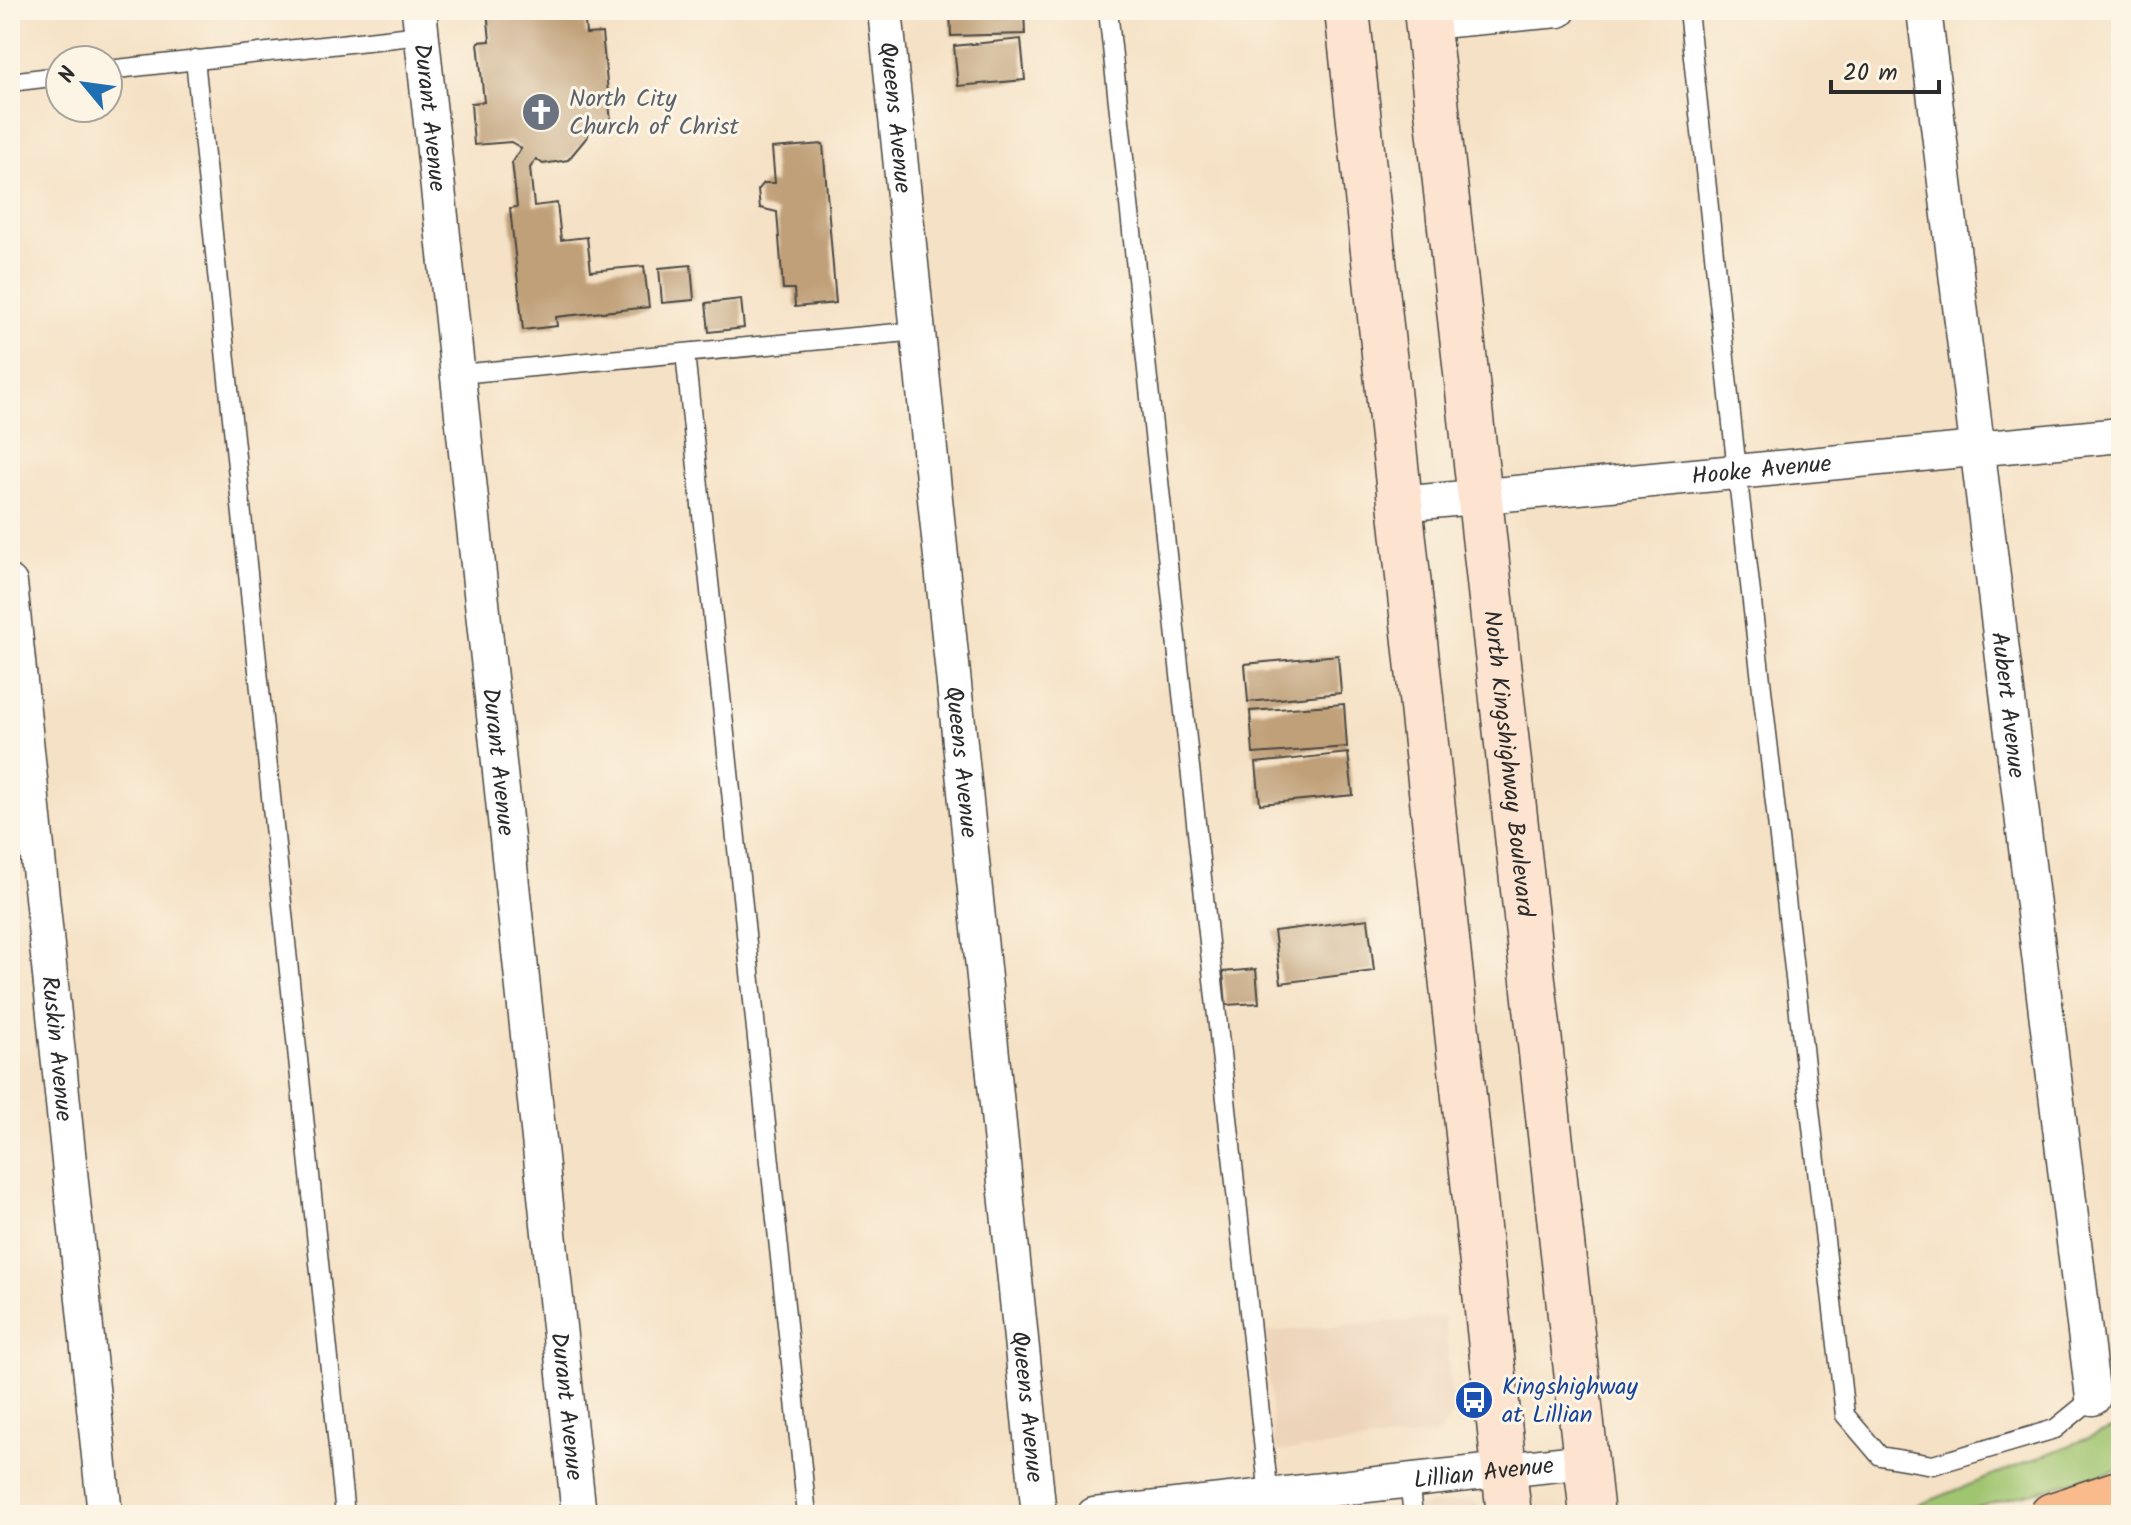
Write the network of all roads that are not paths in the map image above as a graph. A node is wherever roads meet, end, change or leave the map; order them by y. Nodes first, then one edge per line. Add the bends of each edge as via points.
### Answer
1 (885, 10) edge
2 (1108, 10) edge
3 (1347, 10) edge
4 (1559, 10) edge
5 (1688, 10) edge
6 (1924, 10) edge
7 (1427, 16) edge
8 (420, 22) edge
9 (195, 59) junction
10 (124, 68) edge
11 (44, 78) edge
12 (10, 82) edge
13 (918, 331) junction
14 (685, 353) junction
15 (459, 374) junction
16 (2121, 435) edge
17 (1976, 450) junction
18 (1737, 471) junction
19 (1480, 494) junction
20 (1401, 504) junction
21 (10, 583) edge
22 (2093, 1398) joint
23 (1586, 1461) junction
24 (1505, 1471) junction
25 (1409, 1481) junction
26 (2121, 1492) edge
27 (1270, 1506) edge
28 (105, 1515) edge
29 (345, 1515) edge
30 (579, 1515) edge
31 (807, 1515) edge
32 (1039, 1515) edge
33 (1094, 1515) edge
34 (1413, 1515) edge
35 (1509, 1515) edge
36 (1592, 1515) edge
37 (2052, 1515) edge

1 - 13 street, Queens Avenue
2 - 27 lane
3 - 20 main road
4 - 7 street
5 - 18 lane
6 - 17 street, Aubert Avenue
7 - 19 main road, North Kingshighway Boulevard
8 - 9 lane
8 - 15 street, Durant Avenue
9 - 10 lane
9 - 29 lane
11 - 12 lane
13 - 14 lane
13 - 32 street, Queens Avenue
14 - 15 lane
14 - 31 lane
15 - 30 street, Durant Avenue
16 - 17 street, Hooke Avenue
17 - 18 street, Hooke Avenue
17 - 22 street, Aubert Avenue
18 - 19 street, Hooke Avenue
18 - 22 lane via 1845,1415 1880,1456 1933,1465 2055,1429
19 - 20 street, Hooke Avenue
19 - 23 main road, North Kingshighway Boulevard
20 - 24 main road
21 - 28 street, Ruskin Avenue
23 - 24 street, Lillian Avenue
23 - 36 main road, North Kingshighway Boulevard
24 - 25 street, Lillian Avenue
24 - 35 main road
25 - 27 street, Lillian Avenue
25 - 34 lane
26 - 37 highway
27 - 33 street, Lillian Avenue

